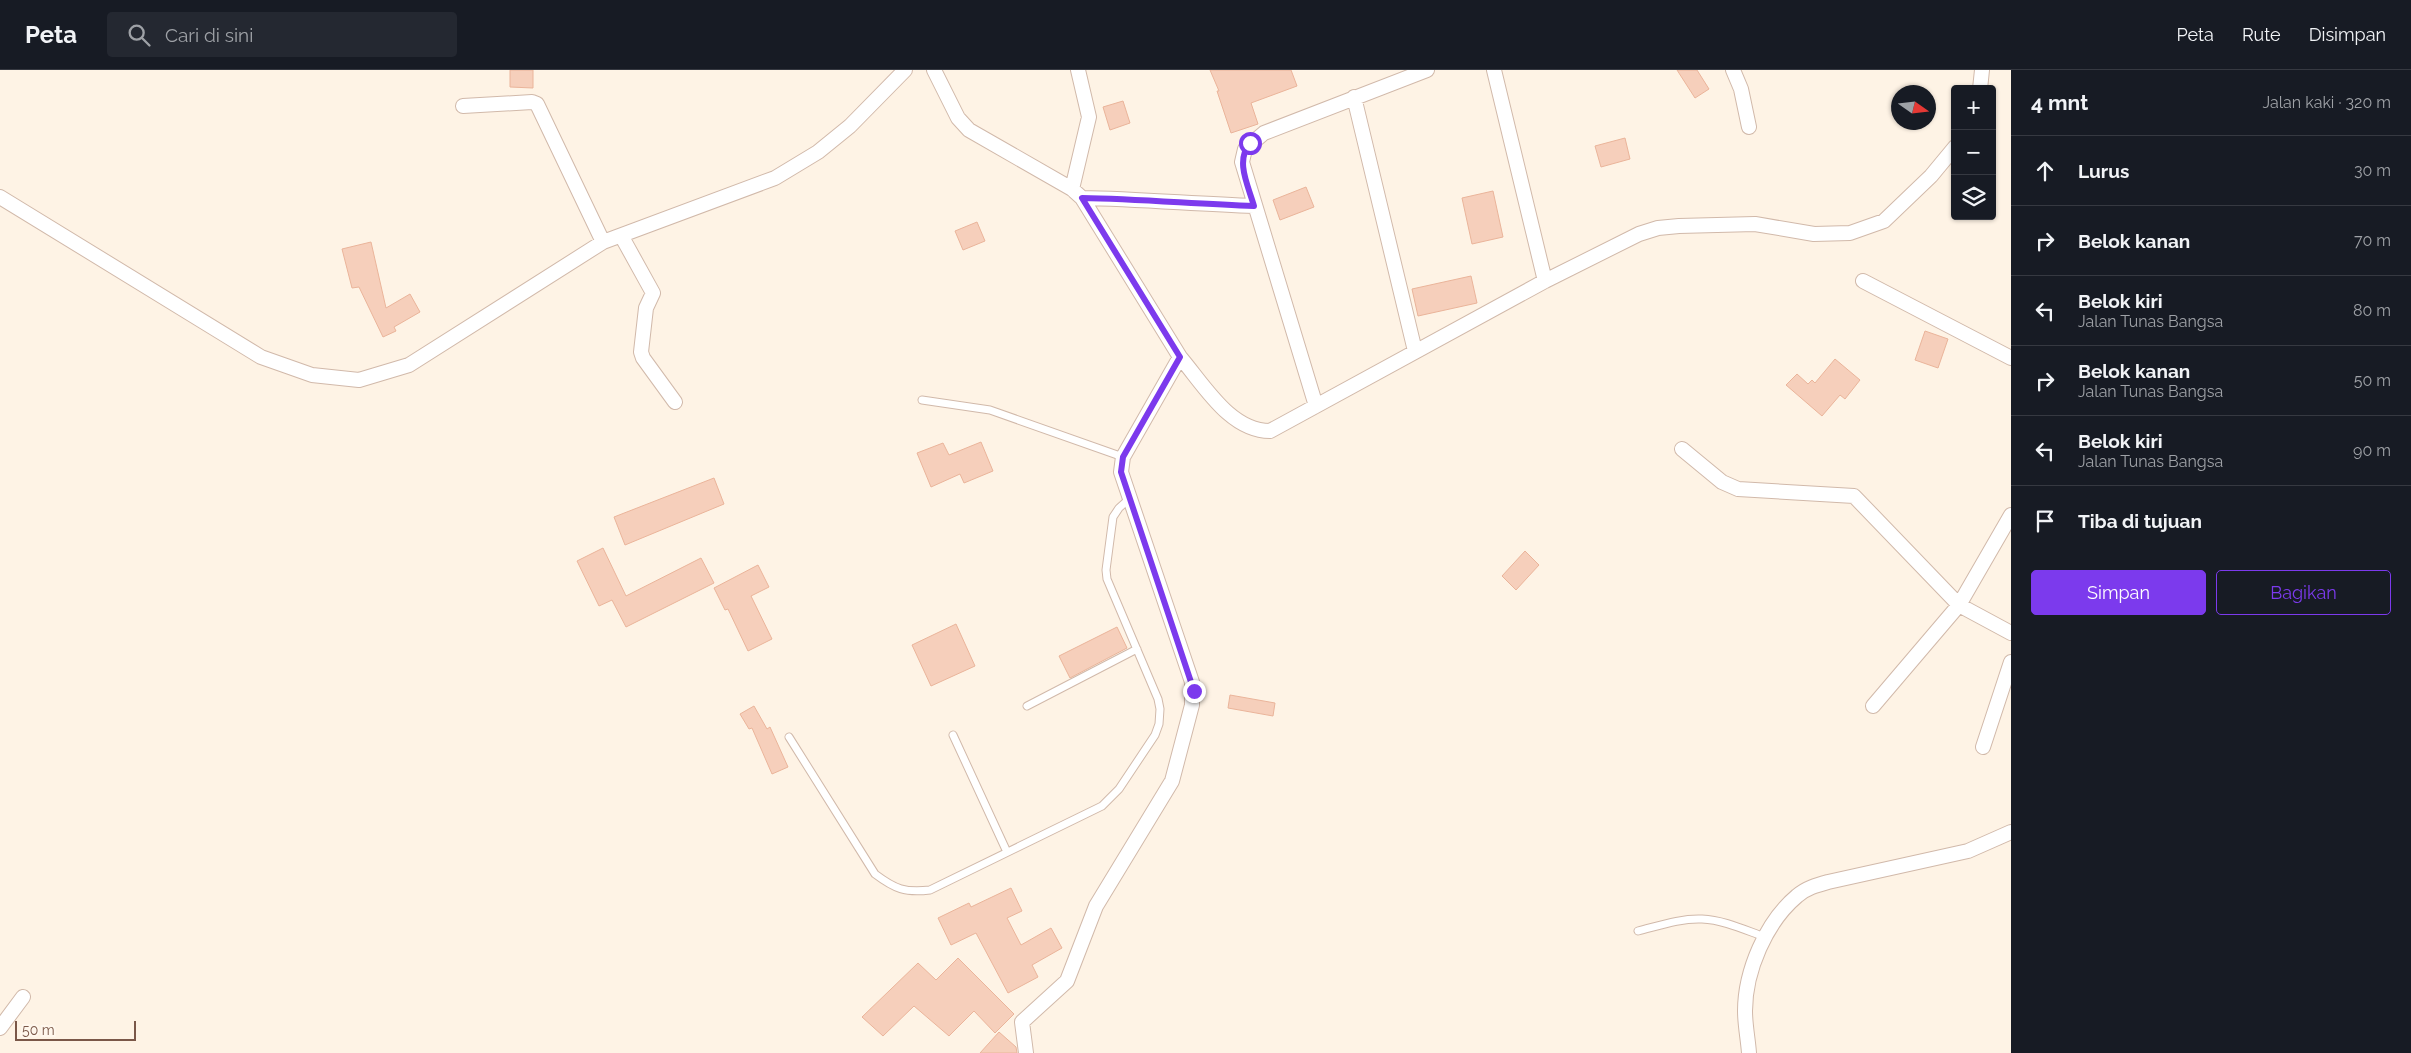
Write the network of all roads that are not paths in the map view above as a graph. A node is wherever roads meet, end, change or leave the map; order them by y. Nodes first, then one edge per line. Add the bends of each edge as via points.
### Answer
1 (905, 70) edge
2 (934, 70) edge
3 (1078, 70) edge
4 (1427, 70) edge
5 (1494, 70) edge
6 (1734, 70) edge
7 (1982, 70) edge
8 (1980, 85) edge
9 (1354, 97) junction
10 (463, 106) dead end
11 (1749, 127) dead end
12 (1951, 152) edge
13 (1077, 194) junction
14 (0, 197) edge
15 (1254, 206) junction
16 (622, 236) junction
17 (603, 242) junction
18 (1545, 280) junction
19 (1863, 281) dead end
20 (1415, 351) junction
21 (1180, 357) junction
22 (2011, 358) edge
23 (922, 400) dead end
24 (675, 402) dead end
25 (1316, 406) junction
26 (1682, 449) dead end
27 (1123, 457) junction
28 (1129, 499) junction
29 (2011, 515) edge
30 (1959, 605) junction
31 (2011, 632) edge
32 (1137, 649) junction
33 (2011, 662) edge
34 (1026, 706) dead end
35 (1873, 706) dead end
36 (953, 735) dead end
37 (789, 737) dead end
38 (1983, 747) dead end
39 (2011, 832) edge
40 (1007, 852) junction
41 (1638, 931) dead end
42 (1766, 938) junction
43 (23, 997) dead end
44 (0, 1028) edge
45 (1026, 1053) edge
46 (1749, 1053) edge

1 - 16 street via 850,126 818,152 775,178
2 - 13 street via 958,118 969,130
3 - 13 street via 1089,117
4 - 9 street
5 - 18 street
6 - 11 street
7 - 8 street
9 - 15 street via 1264,133 1250,143 1242,162
9 - 20 street
10 - 17 street via 537,104
12 - 18 street via 1884,221 1850,233 1814,234 1755,224 1658,228
13 - 15 street
13 - 21 street
14 - 17 street via 261,357 312,375 359,380 409,365
15 - 25 street
16 - 17 street
16 - 24 street via 653,293 646,308 641,352
18 - 20 street
19 - 22 street
20 - 25 street
21 - 25 street via 1231,417 1251,429 1270,431
21 - 27 street
23 - 27 lane via 990,410
26 - 30 street via 1722,482 1738,488 1854,496
27 - 28 street via 1121,472
28 - 32 lane via 1113,517 1106,570
28 - 45 street via 1192,682 1192,705 1172,781 1096,906 1067,981 1022,1022
29 - 30 street
30 - 31 street
30 - 35 street
32 - 34 lane
32 - 40 lane via 1158,699 1159,724 1155,735 1119,789 1102,806
33 - 38 street
36 - 40 lane
37 - 40 lane via 876,874 890,886 911,892 930,890
39 - 42 street via 1968,851 1813,886 1785,908
41 - 42 lane via 1702,919 1723,922
42 - 46 street via 1747,990 1745,1010
43 - 44 street

